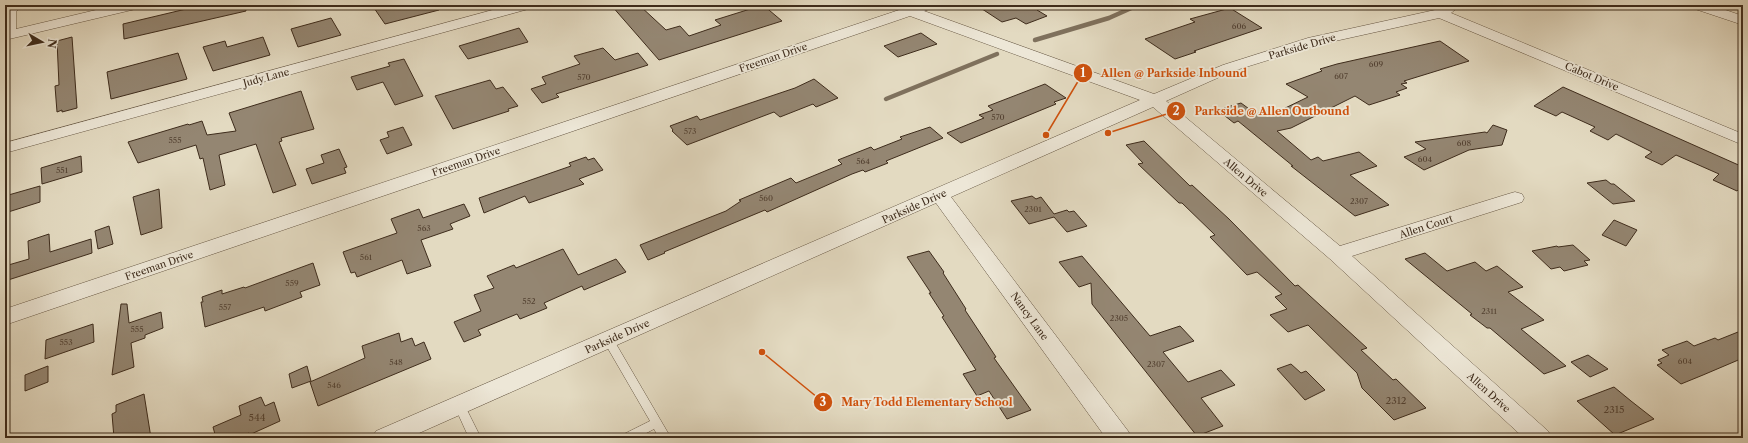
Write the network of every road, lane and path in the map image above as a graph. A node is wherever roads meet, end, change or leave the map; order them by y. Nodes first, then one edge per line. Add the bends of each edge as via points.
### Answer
1 (16, 5) edge
2 (135, 5) edge
3 (527, 5) edge
4 (927, 5) edge
5 (1697, 5) edge
6 (903, 8) edge
7 (1445, 8) edge
8 (1743, 21) edge
9 (7, 35) edge
10 (1154, 100) junction
11 (1743, 140) edge
12 (5, 148) edge
13 (940, 195) junction
14 (1515, 198) dead end
15 (1337, 254) junction
16 (5, 317) edge
17 (608, 340) junction
18 (459, 405) junction
19 (657, 423) junction
20 (384, 438) edge
21 (475, 438) edge
22 (626, 438) edge
23 (665, 438) edge
24 (1120, 438) edge
25 (1540, 438) edge

1 - 9 street via 9,11
2 - 9 street
3 - 12 street, Judy Lane
4 - 6 street, Freeman Drive
5 - 8 street
6 - 10 street, Allen Drive
6 - 16 street, Freeman Drive
7 - 10 street, Parkside Drive via 1288,48 1228,68
7 - 11 street, Cabot Drive
10 - 13 street, Parkside Drive
10 - 15 street, Allen Drive
13 - 17 street, Parkside Drive
13 - 24 street, Nancy Lane
14 - 15 street, Allen Court
15 - 25 street, Allen Drive
17 - 18 street, Parkside Drive
17 - 19 lane
18 - 20 street, Parkside Drive
18 - 21 lane
19 - 22 lane
19 - 23 lane

